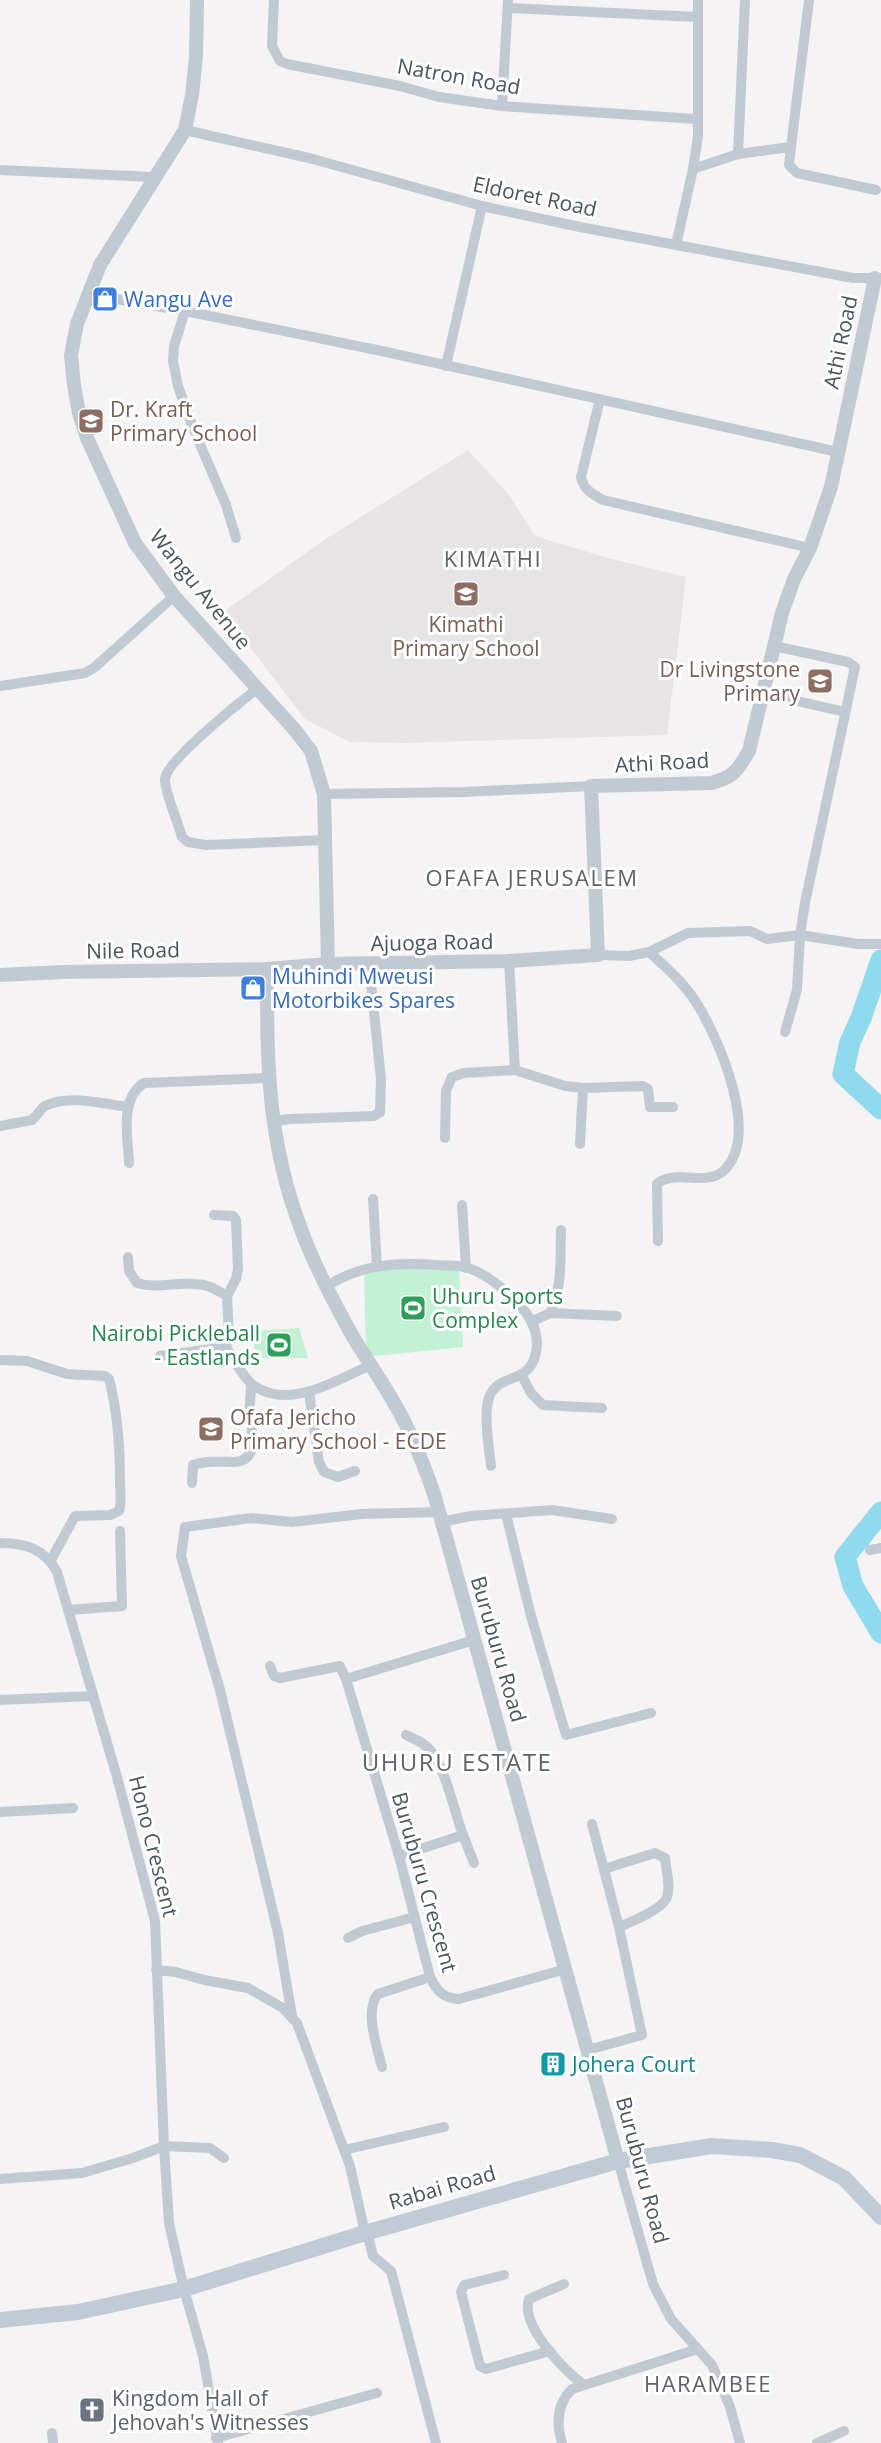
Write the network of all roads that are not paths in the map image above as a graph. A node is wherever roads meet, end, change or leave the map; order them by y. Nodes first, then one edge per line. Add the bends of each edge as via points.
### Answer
1 (197, 0) edge
2 (274, 0) edge
3 (698, 0) edge
4 (745, 0) edge
5 (809, 0) edge
6 (508, 4) edge
7 (698, 17) junction
8 (502, 106) junction
9 (696, 119) junction
10 (185, 130) junction
11 (791, 147) junction
12 (738, 154) junction
13 (693, 169) junction
14 (0, 170) edge
15 (153, 177) junction
16 (876, 190) dead end
17 (482, 206) junction
18 (676, 245) junction
19 (878, 278) edge
20 (88, 294) junction
21 (185, 311) junction
22 (446, 366) junction
23 (600, 399) junction
24 (838, 452) junction
25 (236, 538) dead end
26 (810, 548) junction
27 (174, 596) junction
28 (774, 646) junction
29 (0, 686) edge
30 (257, 689) junction
31 (763, 693) junction
32 (845, 712) junction
33 (591, 786) junction
34 (324, 794) junction
35 (324, 840) junction
36 (800, 935) junction
37 (881, 944) edge
38 (649, 952) junction
39 (598, 955) junction
40 (509, 961) junction
41 (328, 964) junction
42 (369, 964) junction
43 (267, 969) junction
44 (0, 975) edge
45 (785, 1032) dead end
46 (515, 1070) junction
47 (268, 1078) junction
48 (583, 1088) junction
49 (128, 1107) junction
50 (673, 1107) dead end
51 (272, 1121) junction
52 (0, 1126) edge
53 (445, 1138) dead end
54 (580, 1144) dead end
55 (129, 1163) dead end
56 (373, 1199) dead end
57 (462, 1204) dead end
58 (214, 1215) dead end
59 (561, 1230) dead end
60 (658, 1241) dead end
61 (128, 1257) dead end
62 (377, 1266) junction
63 (466, 1268) junction
64 (327, 1286) junction
65 (227, 1296) junction
66 (550, 1313) junction
67 (617, 1316) dead end
68 (532, 1321) junction
69 (226, 1347) junction
70 (160, 1356) dead end
71 (0, 1360) edge
72 (371, 1365) junction
73 (522, 1376) junction
74 (252, 1384) junction
75 (309, 1392) junction
76 (602, 1408) dead end
77 (491, 1466) dead end
78 (355, 1471) dead end
79 (192, 1483) dead end
80 (506, 1514) junction
81 (440, 1517) junction
82 (612, 1519) dead end
83 (120, 1531) dead end
84 (0, 1544) edge
85 (51, 1560) junction
86 (69, 1610) junction
87 (474, 1640) junction
88 (270, 1666) dead end
89 (346, 1678) junction
90 (93, 1696) junction
91 (0, 1700) edge
92 (651, 1713) dead end
93 (406, 1735) dead end
94 (73, 1808) dead end
95 (0, 1812) edge
96 (592, 1824) dead end
97 (463, 1835) junction
98 (399, 1856) junction
99 (474, 1863) dead end
100 (604, 1869) junction
101 (415, 1917) junction
102 (619, 1927) junction
103 (348, 1938) dead end
104 (566, 1969) junction
105 (156, 1970) junction
106 (430, 1977) junction
107 (292, 2016) junction
108 (588, 2050) junction
109 (382, 2067) dead end
110 (444, 2127) dead end
111 (164, 2146) junction
112 (344, 2150) junction
113 (224, 2158) dead end
114 (618, 2161) junction
115 (0, 2179) edge
116 (881, 2217) edge
117 (366, 2232) junction
118 (504, 2275) dead end
119 (564, 2284) dead end
120 (184, 2289) junction
121 (0, 2320) edge
122 (698, 2349) junction
123 (550, 2351) junction
124 (584, 2385) junction
125 (377, 2393) dead end
126 (844, 2431) dead end
127 (217, 2441) edge
128 (436, 2443) edge
129 (562, 2443) edge
130 (740, 2443) edge
131 (817, 2443) edge

1 - 10 street, Wangu Avenue via 193,86
2 - 8 street, Natron Road via 272,46 280,61 439,97
3 - 7 street
4 - 12 street
5 - 11 street
6 - 7 street
6 - 8 street
7 - 9 street
8 - 9 street, Natron Road
9 - 13 street via 698,136
10 - 15 street, Wangu Avenue
10 - 17 street, Eldoret Road via 309,158
11 - 12 street
11 - 16 street via 789,165 797,174
12 - 13 street
13 - 18 street
14 - 15 street
15 - 20 street, Wangu Avenue via 108,250
17 - 18 street, Eldoret Road
17 - 22 street
18 - 19 street, Eldoret Road via 854,279
19 - 24 street, Athi Road
20 - 21 street
20 - 27 street, Wangu Avenue via 71,355 79,413 131,536
21 - 22 street
21 - 25 street via 174,346 178,386
22 - 23 street
23 - 24 street
23 - 26 street via 581,477 589,492 603,500
24 - 26 street, Athi Road via 831,487
26 - 28 street, Athi Road via 794,579
27 - 29 street via 85,673
27 - 30 street, Wangu Avenue
28 - 31 street, Athi Road
28 - 32 street via 853,664
30 - 34 street, Wangu Avenue via 311,751
30 - 35 street via 170,767 165,780 182,837 206,845
31 - 32 street
31 - 33 street, Athi Road via 749,751 727,779 711,783
32 - 36 street
33 - 34 street, Athi Road
33 - 39 street
34 - 35 street, Wangu Avenue
35 - 41 street, Wangu Avenue
36 - 37 street, Ajuoga Road
36 - 38 street, Ajuoga Road via 766,939 750,931 688,933
36 - 45 street via 797,990
38 - 39 street, Ajuoga Road
38 - 60 street via 675,975 696,1002 715,1038 729,1074 738,1130 734,1155 722,1172 713,1177 664,1180 657,1184
39 - 40 street, Ajuoga Road
40 - 42 street, Ajuoga Road
40 - 46 street
41 - 42 street, Ajuoga Road
41 - 43 street, Ajuoga Road
42 - 51 street via 381,1079 380,1112 374,1116
43 - 44 street, Nile Road
43 - 47 street, Buruburu Road
46 - 48 street
46 - 53 street via 452,1077 446,1091
47 - 49 street via 144,1083 132,1095
47 - 51 street, Buruburu Road
48 - 50 street via 643,1086 648,1089 650,1107
48 - 54 street
49 - 52 street via 78,1101 61,1103 44,1106 33,1120
49 - 55 street
51 - 64 street, Buruburu Road via 290,1198
56 - 62 street
57 - 63 street
58 - 65 street via 233,1216 236,1220 238,1269
59 - 66 street via 560,1285
61 - 65 street via 129,1271 137,1282 168,1287 195,1283
62 - 63 street via 410,1263
62 - 64 street via 344,1275
63 - 68 street via 510,1295
64 - 72 street, Buruburu Road
65 - 69 street
66 - 67 street
66 - 68 street
68 - 73 street via 536,1353
69 - 70 street
69 - 74 street
71 - 85 street via 27,1361 81,1376 105,1376 111,1384 117,1412 120,1506 116,1514 75,1516
72 - 75 street
72 - 81 street, Buruburu Road via 421,1456
73 - 76 street via 543,1405
73 - 77 street via 497,1386 491,1393
74 - 75 street via 272,1395
74 - 79 street via 253,1445 249,1456 242,1461 194,1465
75 - 78 street via 317,1453 324,1472 338,1477
80 - 81 street
80 - 82 street via 552,1510
80 - 92 street via 566,1735
81 - 87 street, Buruburu Road
81 - 107 street via 362,1514 292,1522 251,1518 185,1527 181,1556 223,1701 278,1933
83 - 86 street via 122,1606
84 - 85 street via 31,1547
85 - 86 street, Hono Crescent
86 - 90 street, Hono Crescent
87 - 89 street
87 - 104 street, Buruburu Road
88 - 89 street via 274,1676 280,1678 340,1666
89 - 98 street, Buruburu Crescent
90 - 91 street
90 - 105 street, Hono Crescent via 152,1908
93 - 97 street via 432,1752
94 - 95 street
96 - 100 street
97 - 98 street
97 - 99 street
98 - 101 street, Buruburu Crescent
100 - 102 street
100 - 102 street via 655,1853 665,1858 665,1901
101 - 103 street
101 - 106 street, Buruburu Crescent
102 - 108 street via 642,2035
104 - 106 street, Buruburu Crescent via 459,1999 436,1990
104 - 108 street, Buruburu Road
105 - 107 street via 248,1988
105 - 111 street, Hono Crescent
106 - 109 street via 378,1994 374,1999 374,2036
107 - 112 street
108 - 114 street, Buruburu Road
110 - 112 street
111 - 113 street via 210,2148
111 - 115 street via 82,2174
111 - 120 street, Hono Crescent via 170,2223
112 - 117 street
114 - 116 main road, Rabai Road via 712,2146 800,2155 844,2178
114 - 117 main road, Rabai Road
114 - 122 street, Buruburu Road via 653,2284 671,2319
117 - 120 main road, Rabai Road
117 - 128 street via 374,2256 392,2271
118 - 123 street via 462,2287 480,2366 486,2369
119 - 123 street via 529,2299 527,2306 536,2332
120 - 121 main road, Rabai Road via 78,2312
120 - 127 street, Hono Crescent via 202,2356
122 - 124 street
122 - 130 street, Buruburu Road via 717,2376
123 - 124 street via 566,2372
124 - 129 street via 572,2389 558,2412
125 - 127 street
126 - 131 street

